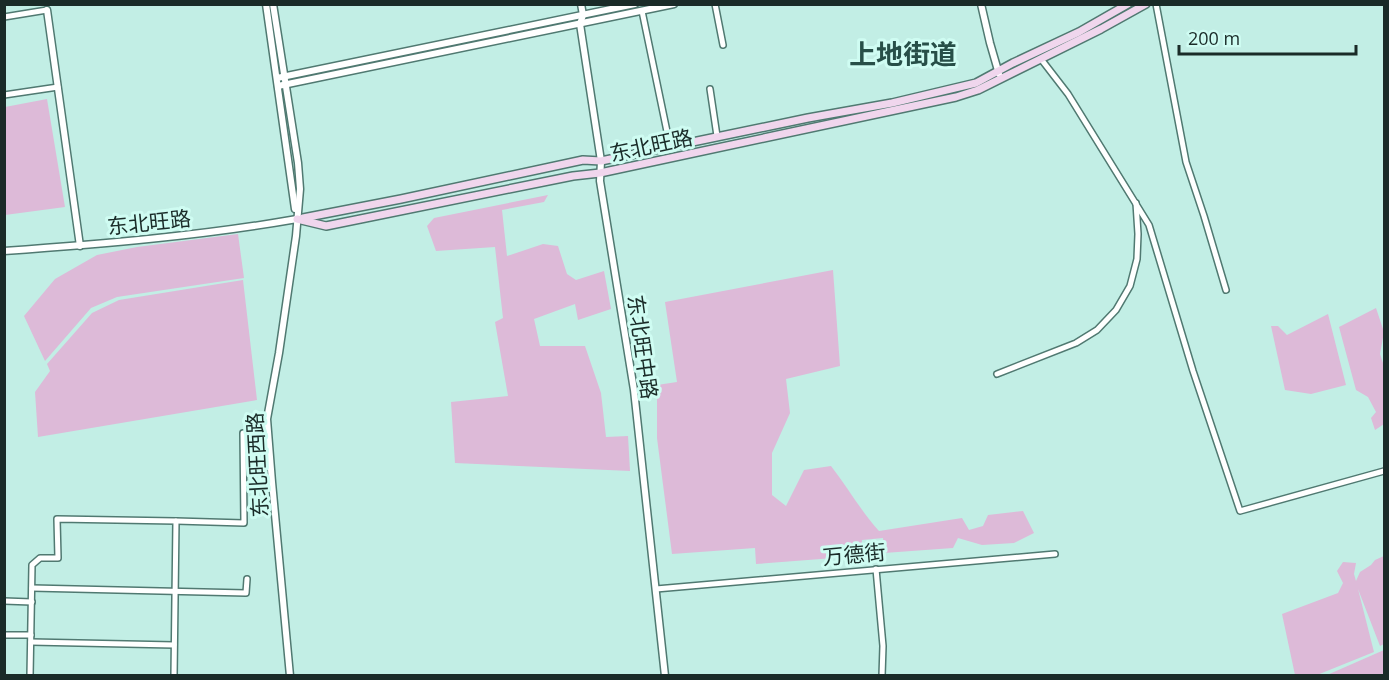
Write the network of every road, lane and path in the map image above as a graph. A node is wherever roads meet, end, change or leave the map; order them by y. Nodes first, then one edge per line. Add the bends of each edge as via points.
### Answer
1 (266, 4) edge
2 (273, 4) edge
3 (581, 4) edge
4 (635, 4) edge
5 (674, 4) edge
6 (715, 4) edge
7 (981, 4) edge
8 (1128, 4) edge
9 (1146, 4) edge
10 (1156, 4) edge
11 (47, 10) joint
12 (642, 11) junction
13 (583, 15) junction
14 (4, 17) edge
15 (580, 24) junction
16 (723, 45) dead end
17 (1041, 59) junction
18 (998, 70) junction
19 (284, 76) junction
20 (277, 78) junction
21 (1000, 79) junction
22 (286, 85) junction
23 (278, 86) junction
24 (58, 87) junction
25 (710, 89) dead end
26 (4, 95) edge
27 (717, 136) junction
28 (670, 146) junction
29 (601, 161) junction
30 (600, 173) junction
31 (1136, 202) junction
32 (297, 219) junction
33 (80, 246) junction
34 (4, 251) edge
35 (1226, 290) dead end
36 (997, 374) dead end
37 (243, 433) dead end
38 (1384, 471) edge
39 (176, 521) junction
40 (1055, 554) dead end
41 (876, 569) junction
42 (247, 579) dead end
43 (32, 588) junction
44 (656, 589) junction
45 (175, 591) junction
46 (4, 601) edge
47 (32, 602) junction
48 (4, 635) edge
49 (31, 639) junction
50 (174, 645) junction
51 (30, 675) edge
52 (174, 675) edge
53 (290, 675) edge
54 (665, 675) edge
55 (882, 675) edge

1 - 20 street, 东北旺西路
2 - 19 street, 东北旺西路
3 - 13 street
4 - 13 street
5 - 12 street
6 - 16 street
7 - 18 street
8 - 18 main road, 东北旺路
9 - 17 main road, 东北旺路
10 - 35 street via 1186,162
11 - 14 street
11 - 24 street
12 - 15 street
12 - 28 street
13 - 15 street
13 - 19 street
15 - 22 street
15 - 29 street, 东北旺中路
17 - 21 main road, 东北旺路
17 - 31 street via 1068,94
18 - 21 street
18 - 27 main road, 东北旺路 via 976,83 892,103
19 - 20 street
19 - 22 street, 东北旺西路
20 - 23 street, 东北旺西路
21 - 30 main road, 东北旺路 via 956,96
22 - 23 street
22 - 32 street, 东北旺西路 via 300,189
23 - 32 street, 东北旺西路
24 - 26 street
24 - 33 street
25 - 27 street
27 - 28 main road, 东北旺路
28 - 29 main road, 东北旺路
29 - 30 street, 东北旺中路
29 - 32 main road, 东北旺路 via 583,160
30 - 32 main road, 东北旺路 via 326,226
30 - 44 street, 东北旺中路 via 630,365
31 - 36 street via 1137,259 1130,286 1116,310 1097,330 1076,343
31 - 38 street via 1149,225 1240,511
32 - 33 street, 东北旺路
32 - 53 street, 东北旺西路 via 267,419
33 - 34 street, 东北旺路
37 - 39 street via 244,523
39 - 43 street via 57,519 58,558 40,558 32,564
39 - 45 street
40 - 41 street, 万德街
41 - 44 street, 万德街
41 - 55 street
42 - 45 street via 246,593
43 - 45 street
43 - 47 street
44 - 54 street, 东北旺中路
45 - 50 street
46 - 47 street
47 - 49 street
48 - 49 street
49 - 50 street
49 - 51 street
50 - 52 street

